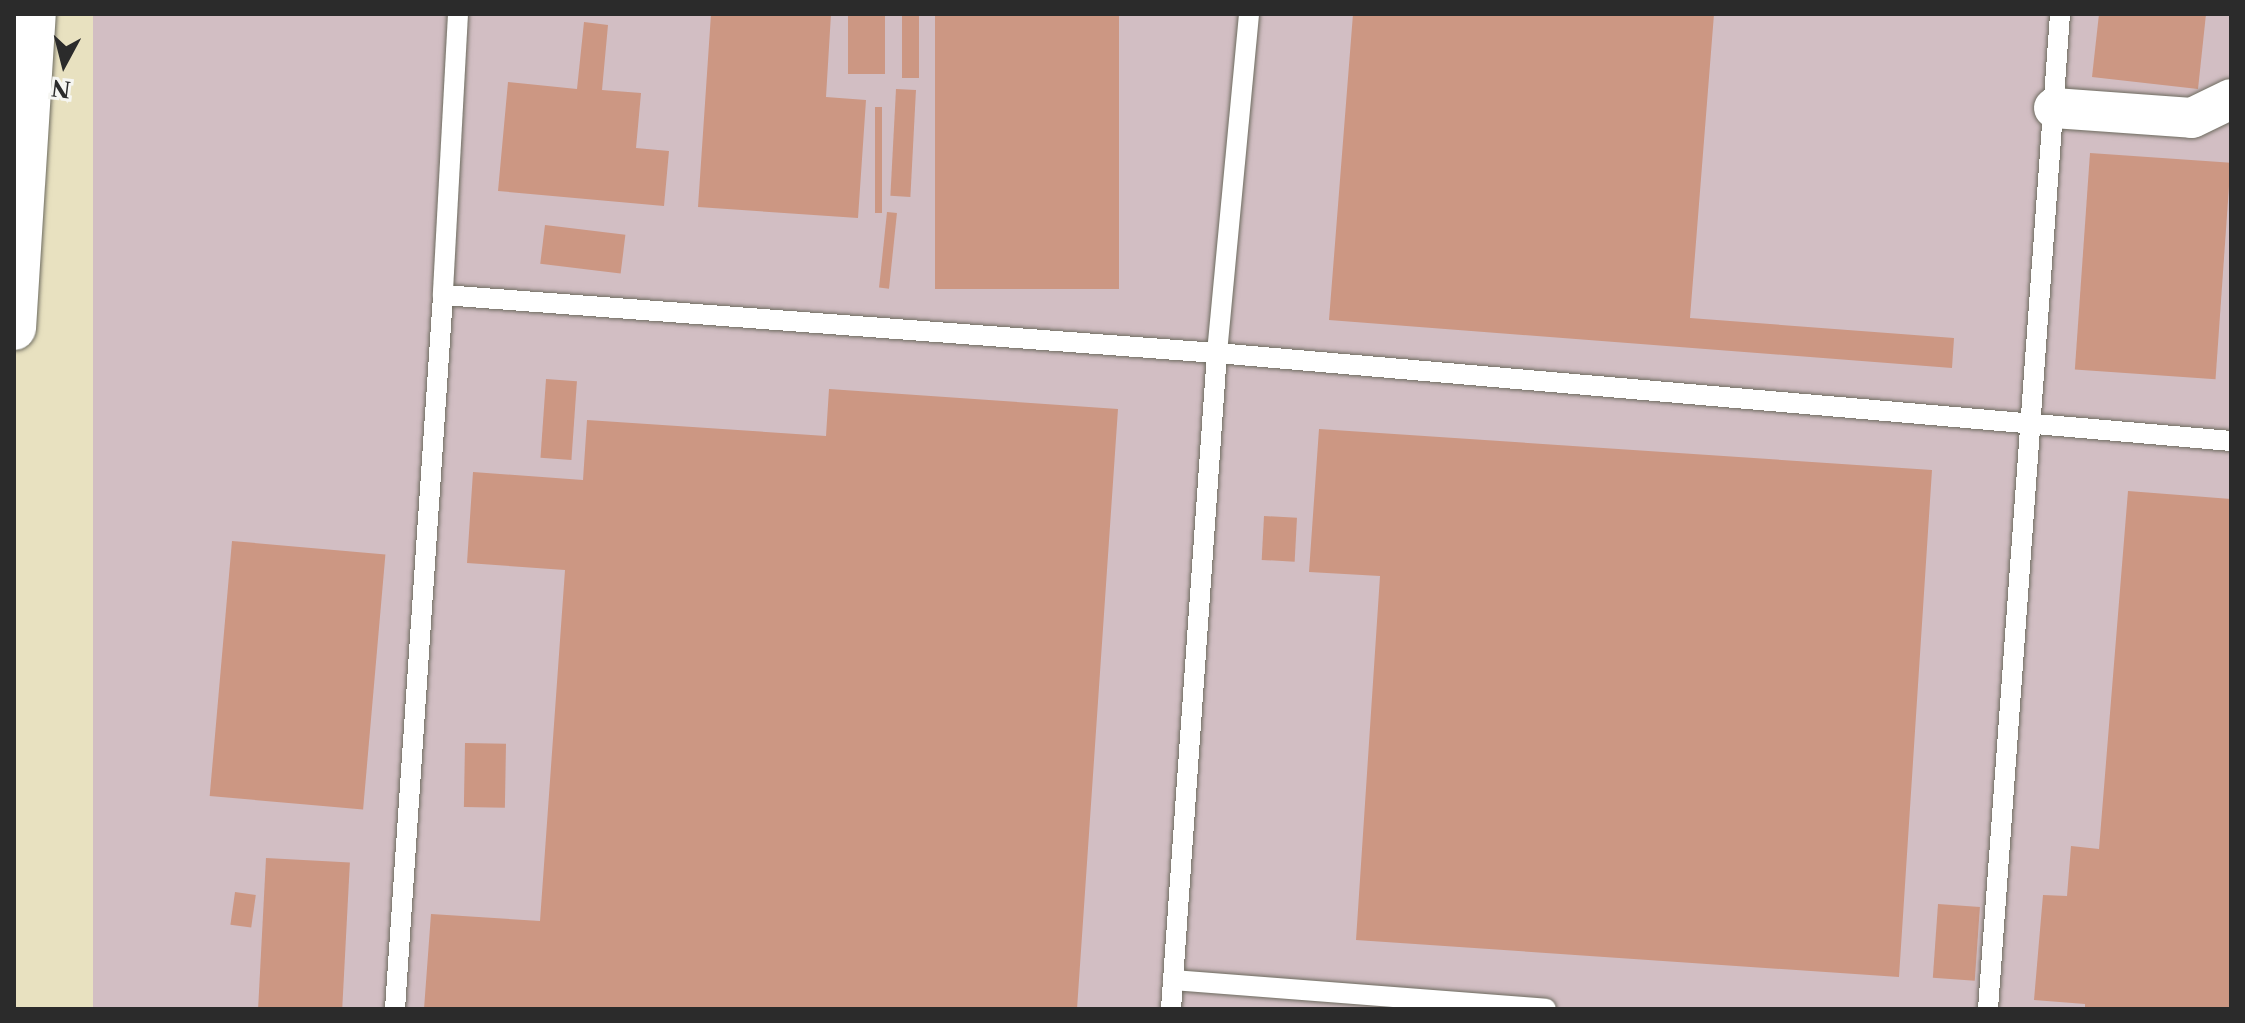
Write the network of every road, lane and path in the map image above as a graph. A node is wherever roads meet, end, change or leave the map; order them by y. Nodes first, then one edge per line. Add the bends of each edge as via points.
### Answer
1 (34, 14) edge
2 (458, 14) edge
3 (1249, 14) edge
4 (2060, 14) edge
5 (2231, 99) edge
6 (21, 103) edge
7 (2054, 108) junction
8 (443, 295) junction
9 (14, 328) edge
10 (1217, 353) junction
11 (2031, 422) junction
12 (2231, 441) edge
13 (1173, 980) junction
14 (395, 1009) edge
15 (1171, 1009) edge
16 (1546, 1009) edge
17 (1988, 1009) edge

1 - 6 street
2 - 8 lane
3 - 10 lane
4 - 7 lane
5 - 7 street via 2192,118
6 - 9 street
7 - 11 lane
8 - 10 lane
8 - 14 lane
10 - 11 lane
10 - 13 lane
11 - 12 lane
11 - 17 lane
13 - 15 lane
13 - 16 lane

